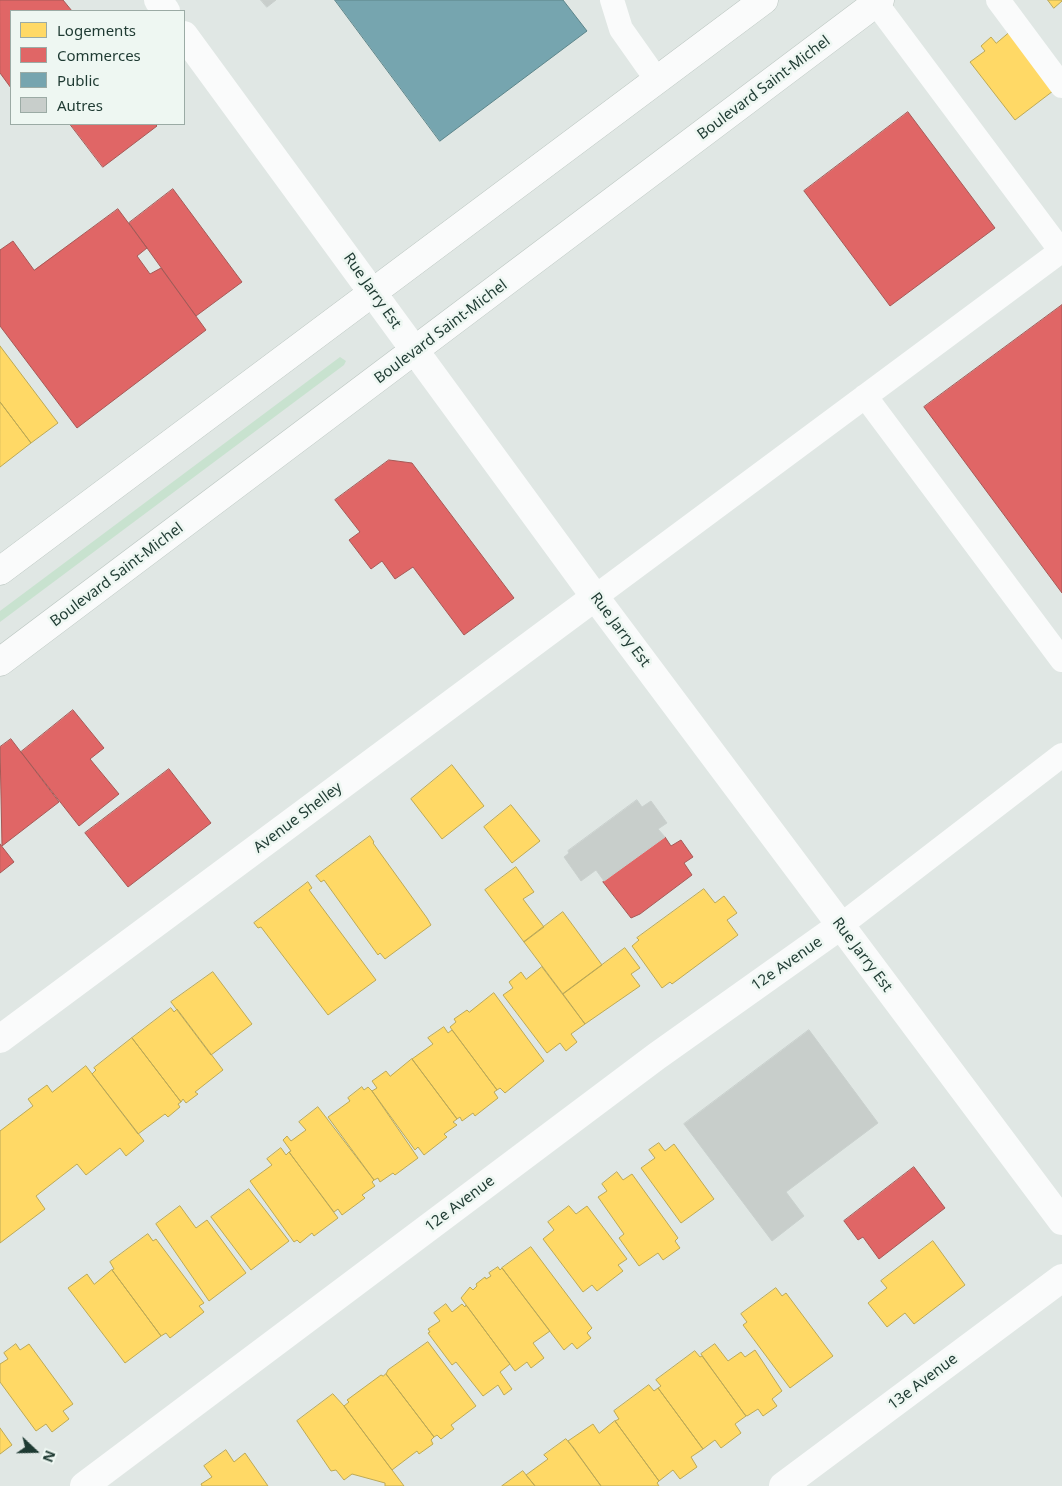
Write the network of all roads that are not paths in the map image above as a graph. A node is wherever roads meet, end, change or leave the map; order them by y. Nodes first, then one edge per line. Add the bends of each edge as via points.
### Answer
1 (612, 0) edge
2 (764, 0) edge
3 (998, 0) edge
4 (878, 2) edge
5 (185, 35) edge
6 (657, 80) junction
7 (1062, 86) edge
8 (1062, 250) edge
9 (372, 291) junction
10 (415, 352) junction
11 (865, 396) junction
12 (0, 571) edge
13 (595, 597) junction
14 (1062, 660) edge
15 (0, 662) edge
16 (1062, 755) edge
17 (840, 926) junction
18 (0, 1039) edge
19 (1062, 1221) edge
20 (1062, 1278) edge
21 (84, 1486) edge
22 (783, 1486) edge

1 - 6 lane via 621,29
2 - 6 street
3 - 7 lane
4 - 8 lane
4 - 10 street, Boulevard Saint-Michel
5 - 9 street, Rue Jarry Est
6 - 9 street
8 - 11 lane
9 - 10 street, Rue Jarry Est
9 - 12 street
10 - 13 street, Rue Jarry Est
10 - 15 street, Boulevard Saint-Michel
11 - 13 lane
11 - 14 lane
13 - 17 street, Rue Jarry Est
13 - 18 street, Avenue Shelley
16 - 17 lane
17 - 19 street, Rue Jarry Est
17 - 21 street, 12e Avenue via 657,1056
20 - 22 street, 13e Avenue

